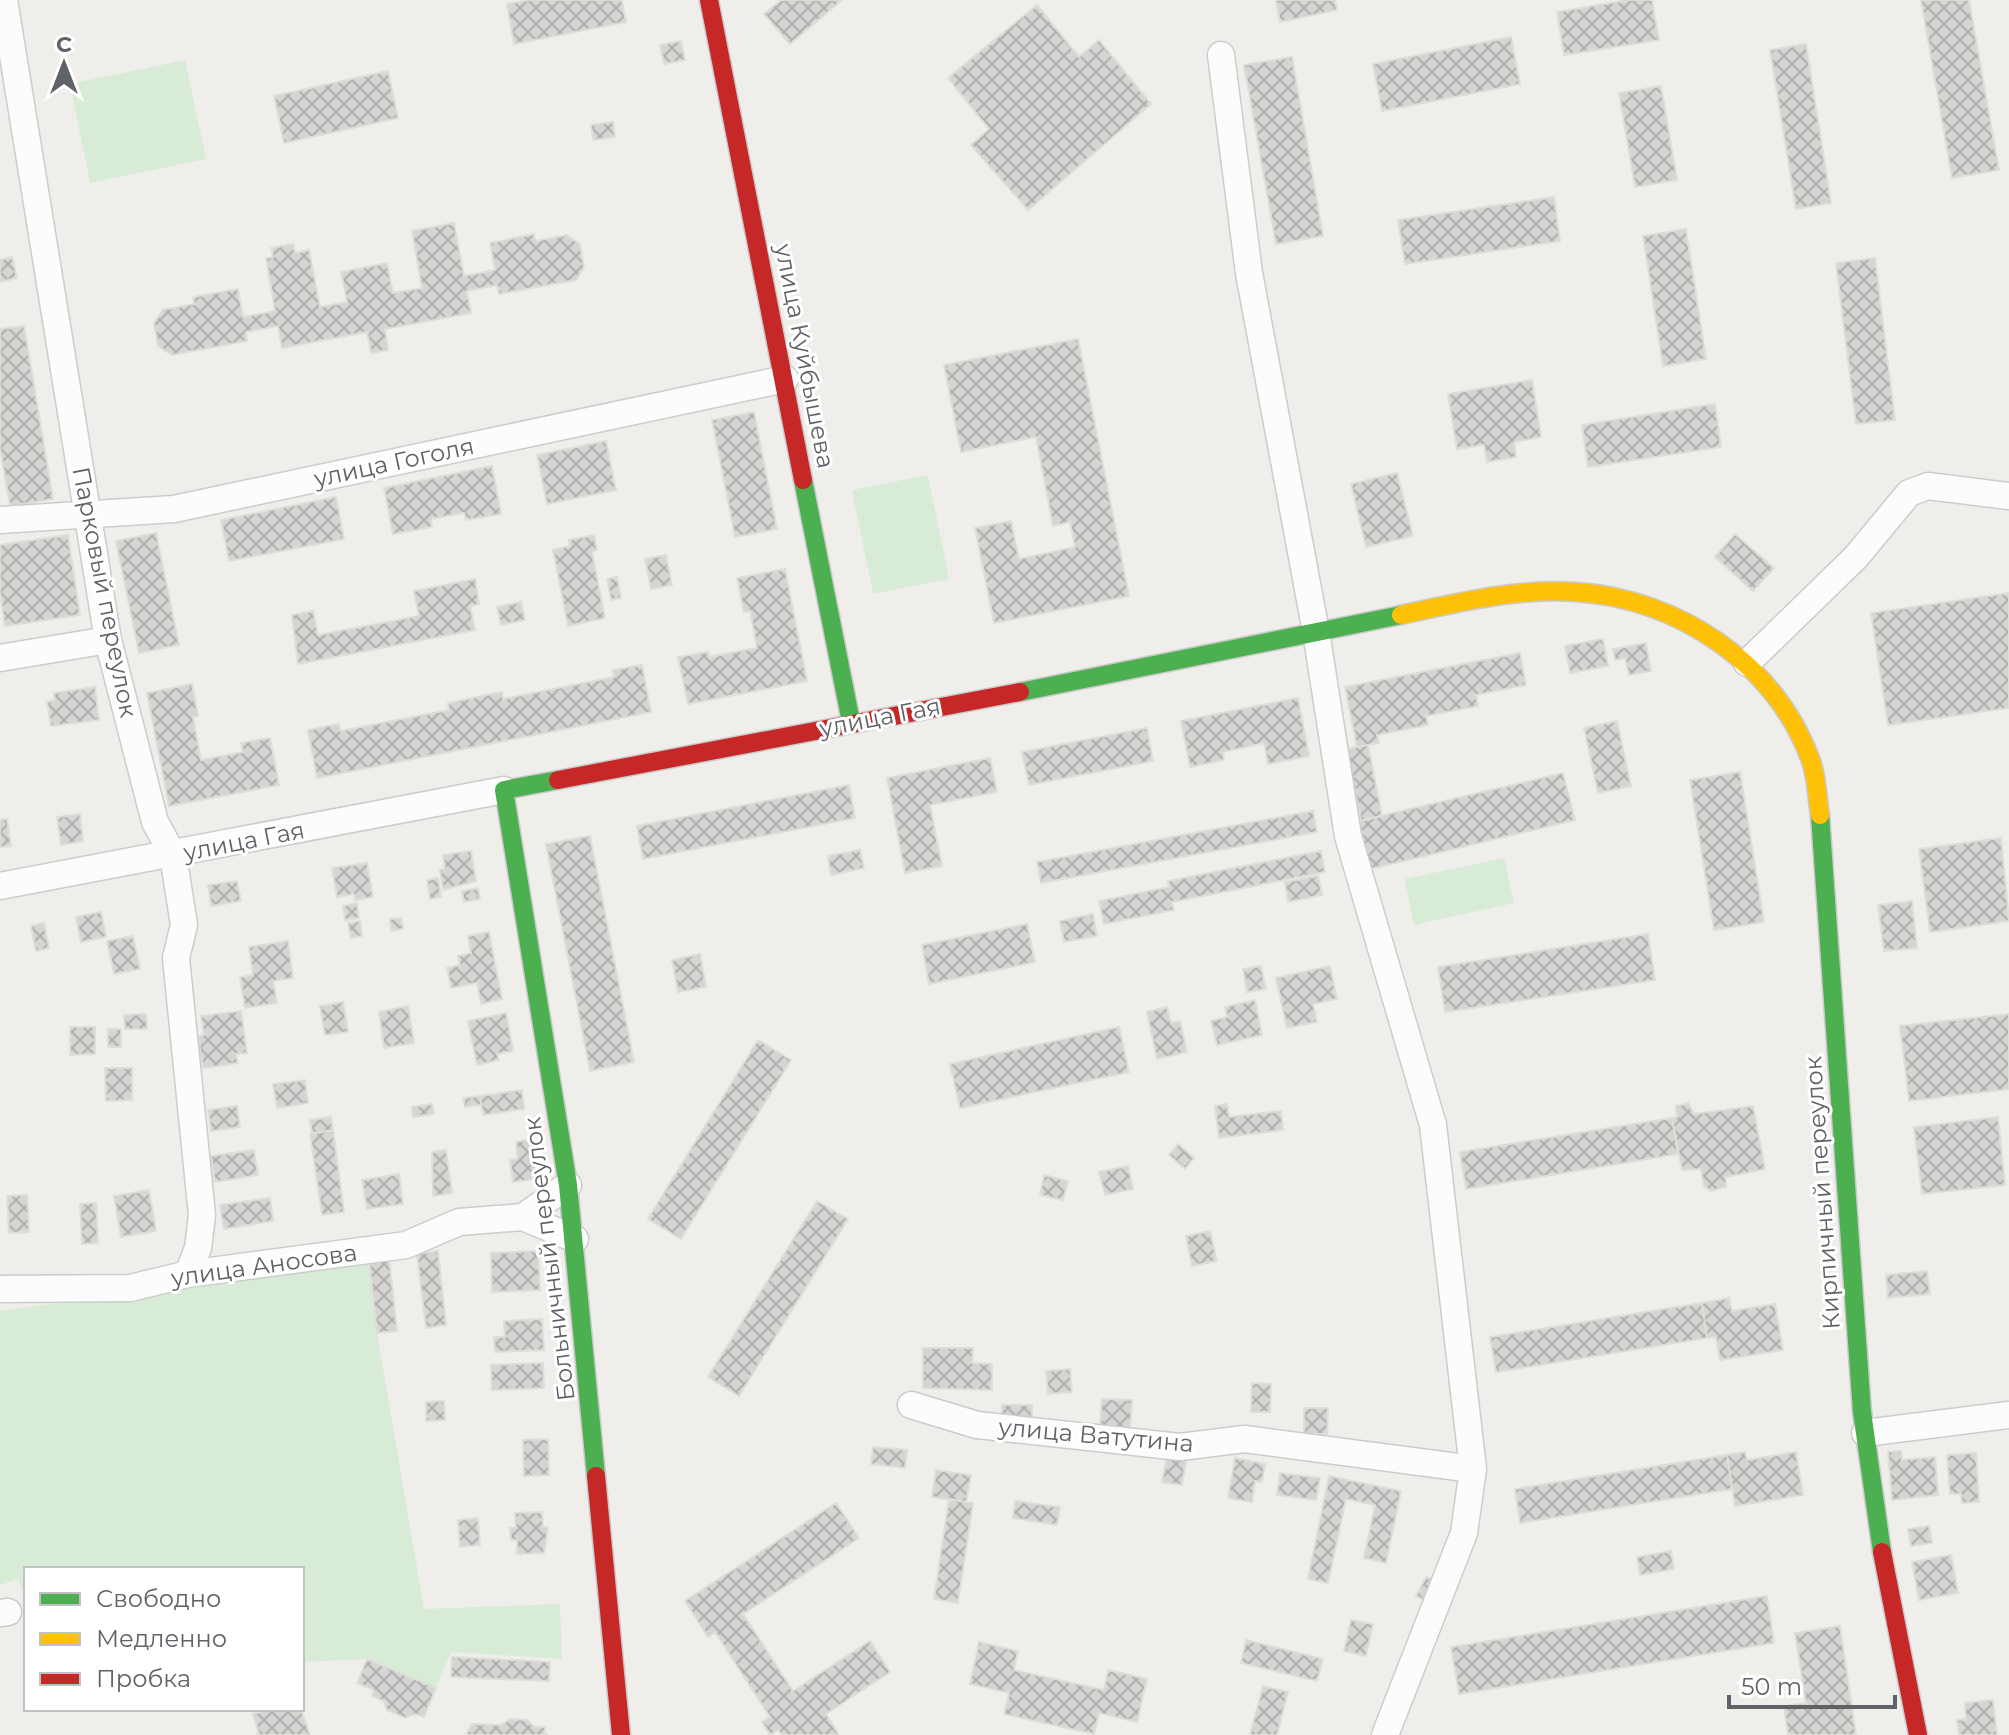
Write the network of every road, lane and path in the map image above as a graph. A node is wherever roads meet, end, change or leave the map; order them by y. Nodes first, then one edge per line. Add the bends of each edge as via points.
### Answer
1 (4, 0) edge
2 (709, 0) edge
3 (1221, 55) dead end
4 (785, 379) junction
5 (2009, 496) edge
6 (88, 514) junction
7 (0, 520) edge
8 (1316, 632) junction
9 (108, 640) junction
10 (0, 658) edge
11 (1747, 663) junction
12 (851, 722) junction
13 (504, 790) junction
14 (173, 855) junction
15 (0, 886) edge
16 (568, 1185) junction
17 (523, 1217) junction
18 (575, 1239) junction
19 (188, 1274) junction
20 (0, 1289) edge
21 (911, 1405) dead end
22 (2009, 1415) edge
23 (1865, 1433) junction
24 (1473, 1469) junction
25 (619, 1731) edge
26 (1385, 1735) edge
27 (1918, 1735) edge

1 - 6 street, Парковый переулок
2 - 4 main road, улица Куйбышева
3 - 8 street via 1249,273
4 - 6 street, улица Гоголя via 174,509
4 - 12 main road, улица Куйбышева
5 - 11 street via 1928,486 1909,493 1856,557
6 - 7 street, улица Гоголя
6 - 9 street, Парковый переулок
8 - 11 main road, улица Гая via 1507,595 1602,595 1659,609 1706,632
8 - 12 main road, улица Гая
8 - 24 street via 1348,836 1433,1125
9 - 10 street
9 - 14 street, Парковый переулок via 155,822
11 - 23 main road, Кирпичный переулок via 1791,719 1811,762 1820,817
12 - 13 main road, улица Гая
13 - 14 street, улица Гая
13 - 16 main road, Больничный переулок
14 - 15 street, улица Гая
14 - 19 street, Парковый переулок via 184,925 176,958 202,1215
16 - 17 street
16 - 18 main road, Больничный переулок
17 - 18 street, улица Аносова
17 - 19 street, улица Аносова via 459,1222 406,1245
18 - 25 main road, Больничный переулок
19 - 20 street, улица Аносова via 130,1288
21 - 24 street, улица Ватутина via 977,1425 1180,1447 1245,1439
22 - 23 street
23 - 27 main road, Кирпичный переулок via 1883,1560
24 - 26 street via 1464,1533

